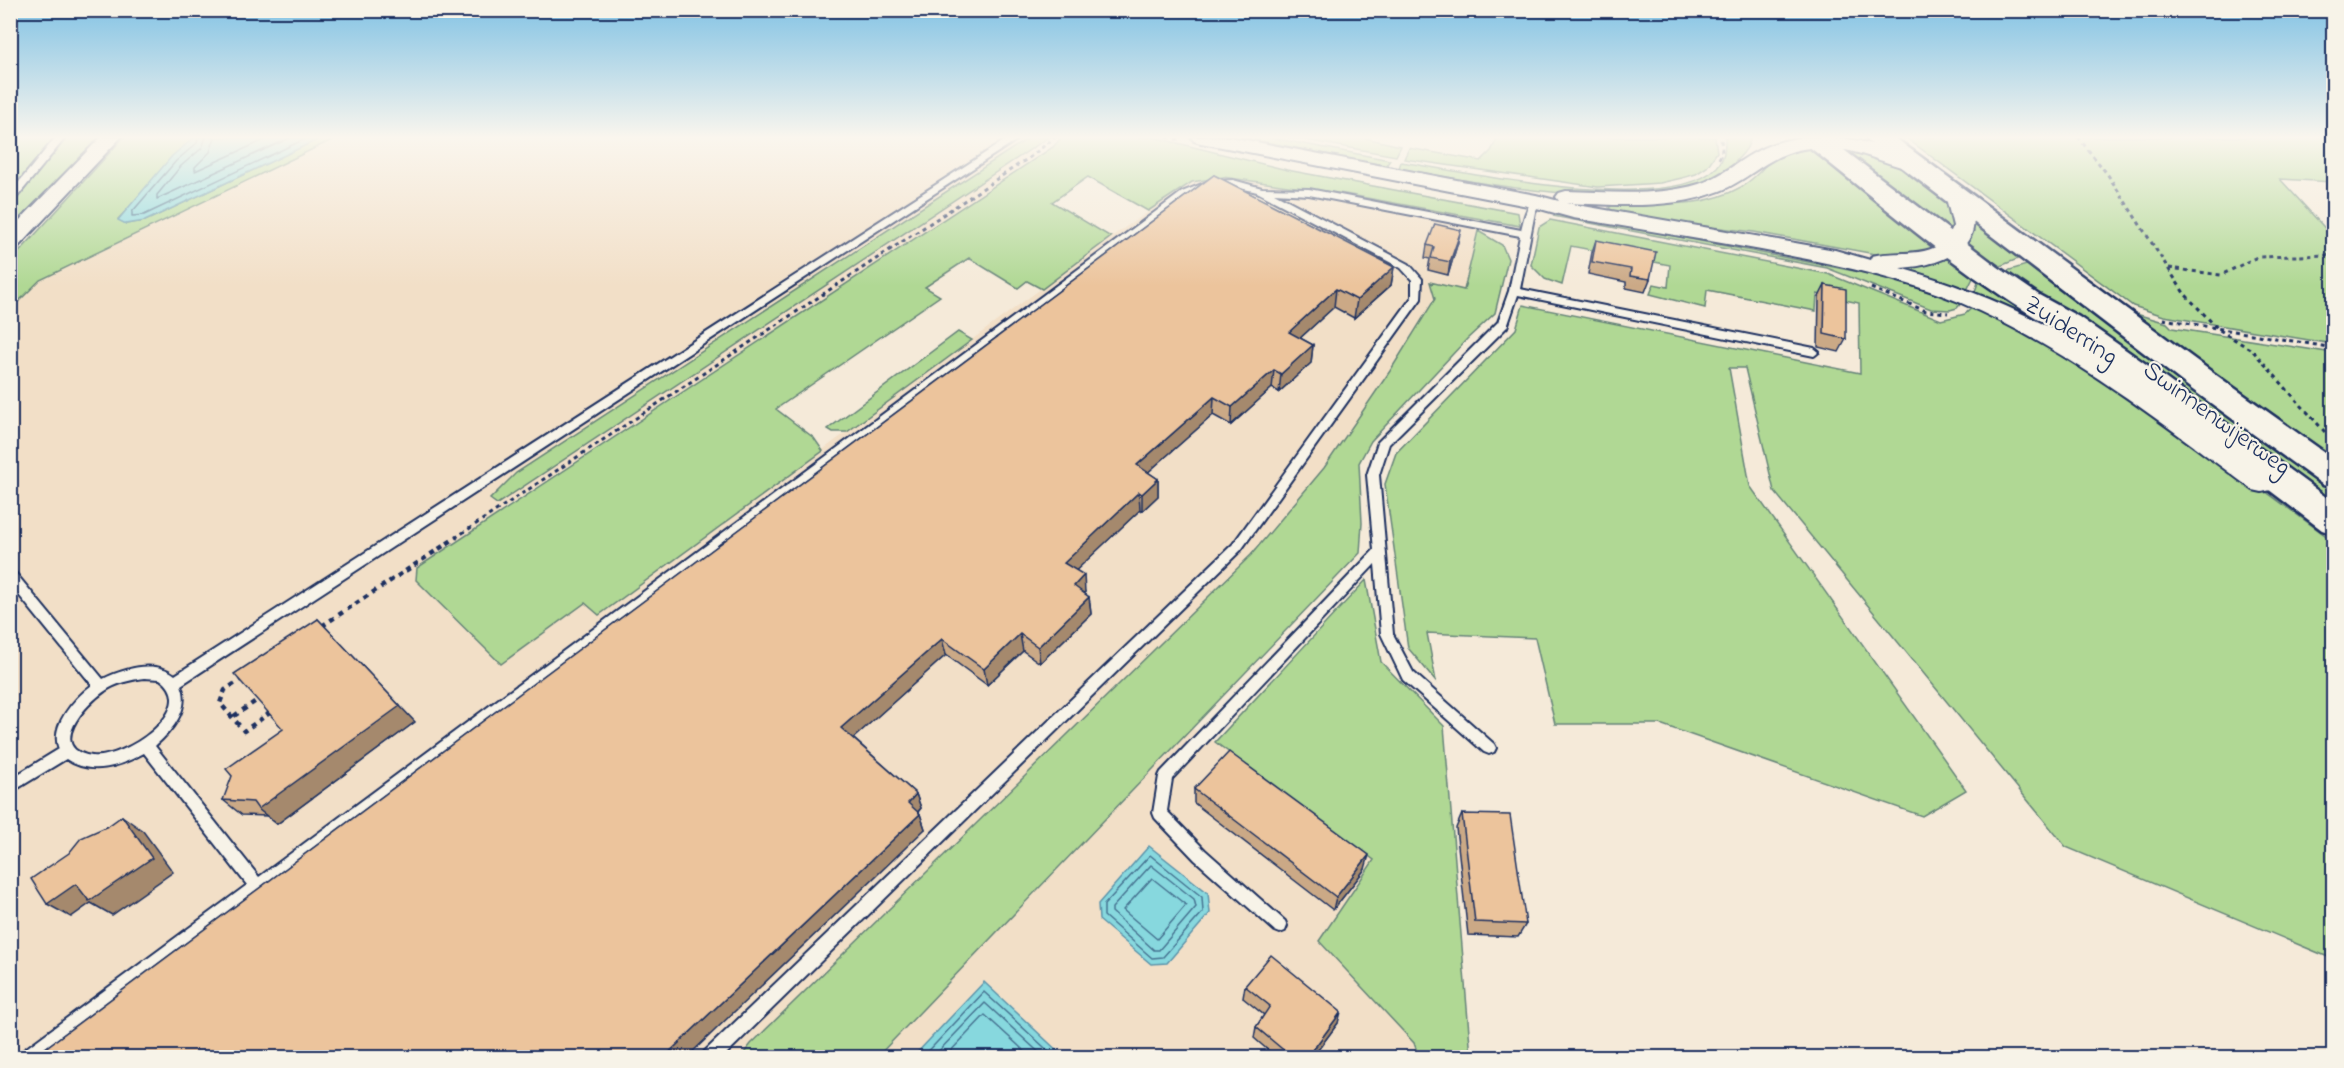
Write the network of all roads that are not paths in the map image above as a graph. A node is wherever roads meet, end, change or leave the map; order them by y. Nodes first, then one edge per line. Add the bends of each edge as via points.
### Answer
1 (21, 187) edge
2 (64, 187) edge
3 (939, 187) edge
4 (1203, 187) edge
5 (1248, 187) edge
6 (1464, 187) edge
7 (1715, 187) edge
8 (1876, 187) edge
9 (1945, 187) edge
10 (1260, 190) junction
11 (1955, 194) junction
12 (10, 200) edge
13 (1536, 201) junction
14 (1525, 234) junction
15 (10, 243) edge
16 (1952, 246) junction
17 (1835, 257) junction
18 (1514, 291) junction
19 (1814, 352) dead end
20 (2334, 476) edge
21 (2334, 521) edge
22 (2334, 533) edge
23 (1379, 552) junction
24 (10, 575) edge
25 (174, 683) junction
26 (101, 686) junction
27 (146, 745) junction
28 (1489, 748) dead end
29 (66, 752) junction
30 (10, 787) edge
31 (257, 886) junction
32 (1280, 926) dead end
33 (27, 1058) edge
34 (710, 1058) edge

1 - 12 lane
2 - 15 street
3 - 25 lane
4 - 31 lane via 1185,195
5 - 10 lane
6 - 13 street, Swinnenwijerweg
7 - 13 street, Swinnenwijerweg via 1662,198 1565,197
8 - 16 main road, Zuiderring
9 - 11 main road, Zuiderring
10 - 14 lane via 1309,192
10 - 34 lane via 1404,266 1417,279 1417,297 1407,314 1237,547
11 - 16 street via 1963,224
11 - 20 main road, Zuiderring via 2201,381
13 - 14 lane
13 - 17 street, Swinnenwijerweg via 1572,212
14 - 18 lane
16 - 17 street, Swinnenwijerweg via 1937,255 1900,263
16 - 21 main road, Zuiderring via 2135,371
17 - 22 street, Swinnenwijerweg via 1966,297 2048,336 2102,368
18 - 19 lane
18 - 23 lane via 1503,324 1384,442 1373,475
23 - 28 lane via 1387,634 1408,676
23 - 32 lane via 1166,776 1160,813 1200,855
24 - 26 lane
25 - 26 lane via 162,674 144,672
25 - 27 lane via 178,696 175,712 164,730
26 - 29 lane via 81,701 68,719 62,737
27 - 29 lane via 99,763 79,761
27 - 31 lane
29 - 30 lane
31 - 33 lane

